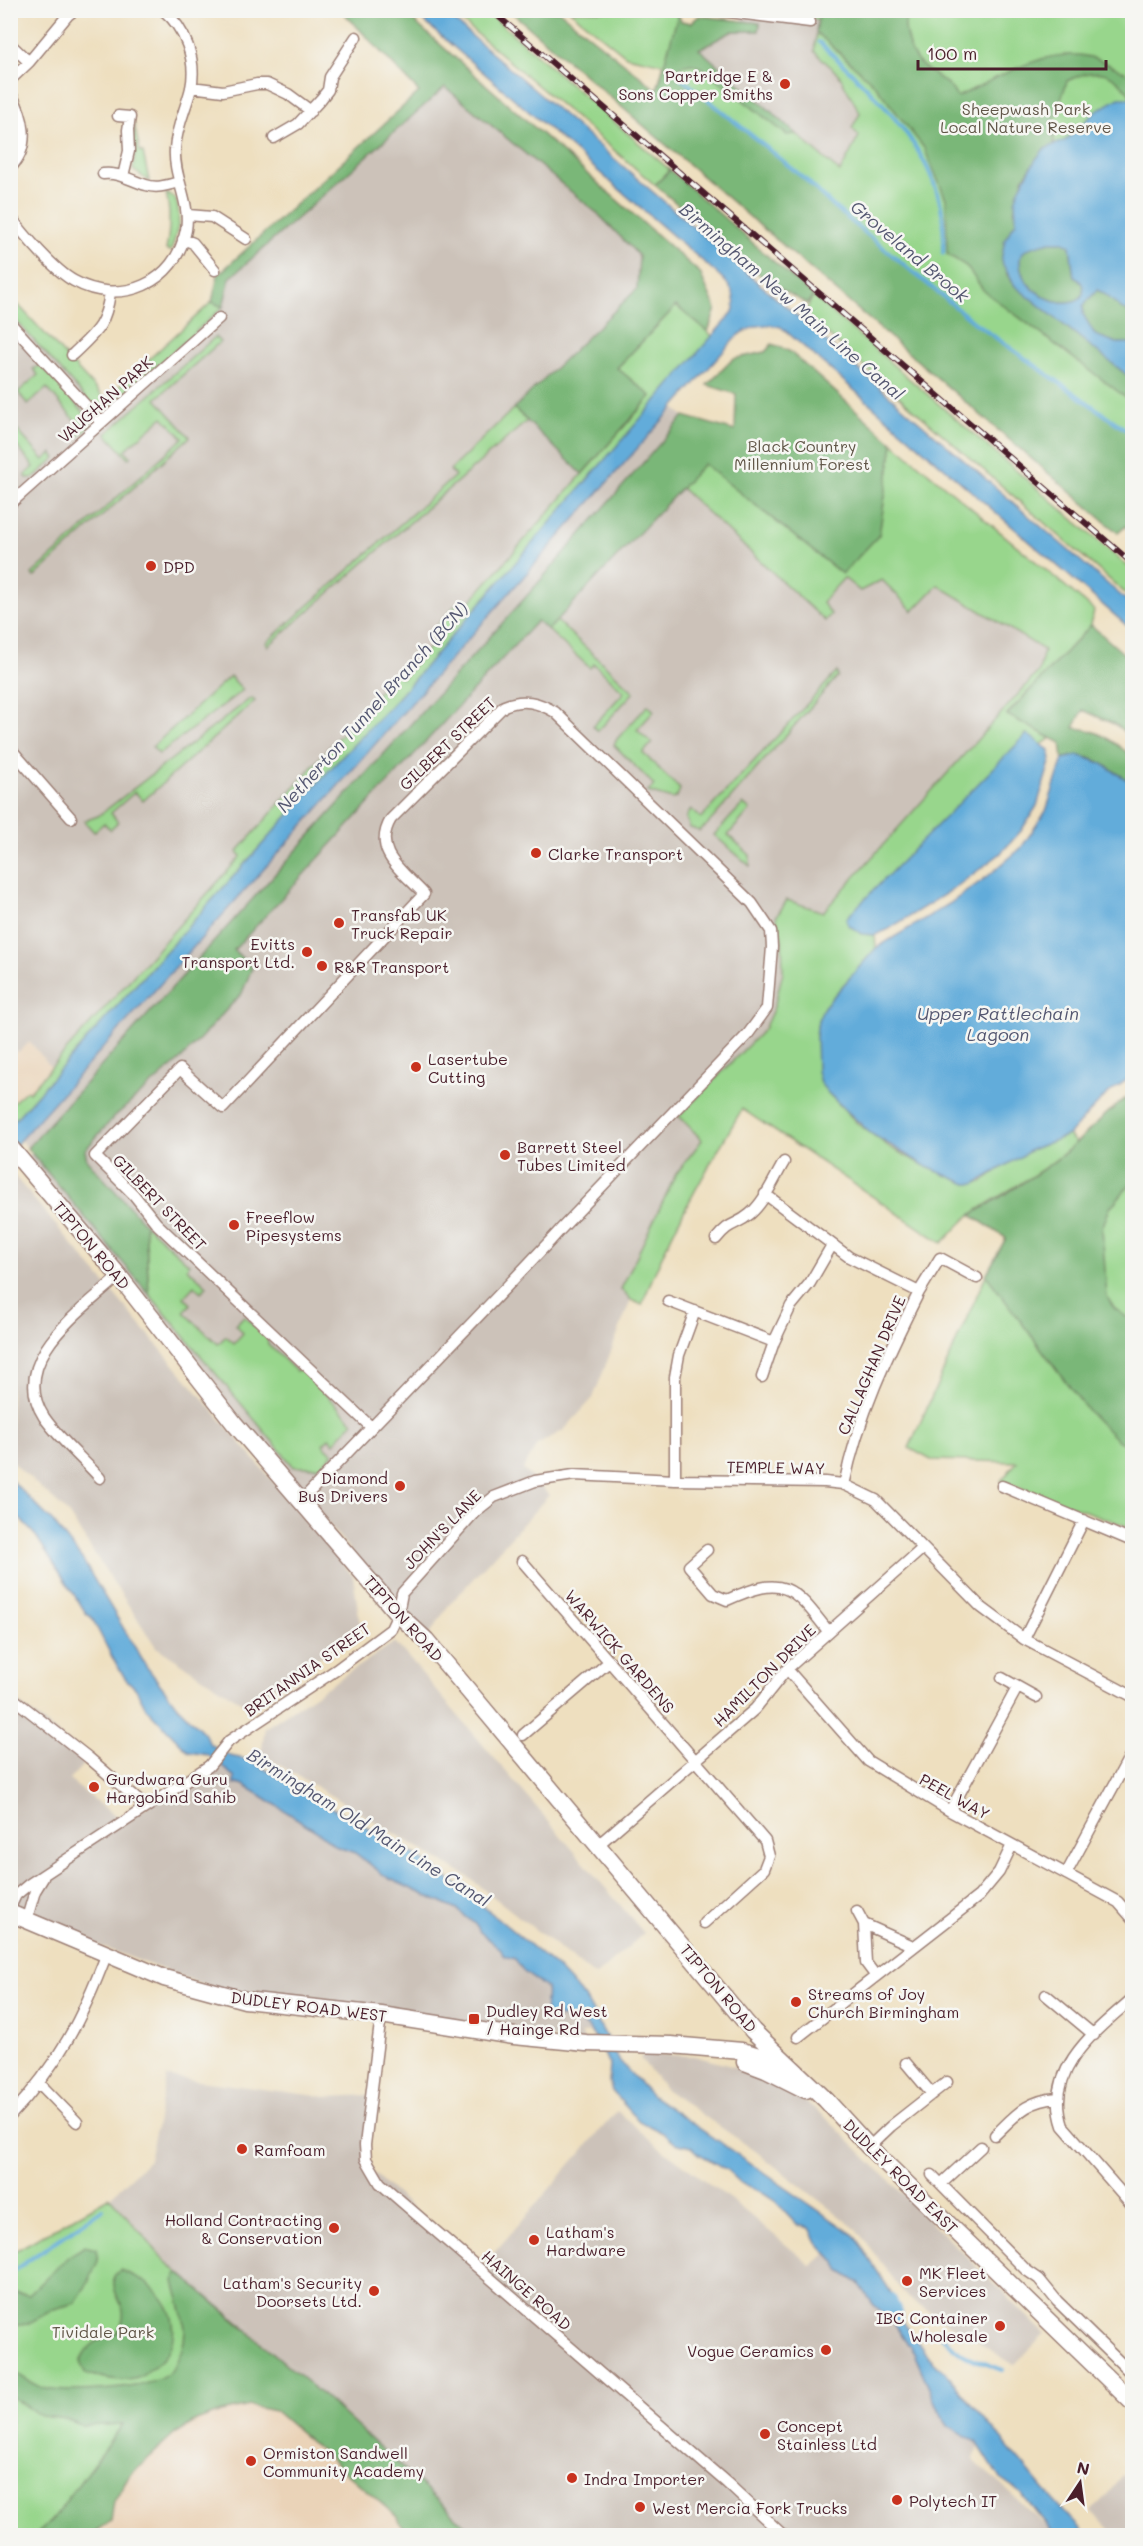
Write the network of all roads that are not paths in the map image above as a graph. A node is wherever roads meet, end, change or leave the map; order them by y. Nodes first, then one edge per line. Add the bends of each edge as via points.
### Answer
1 (75, 10) edge
2 (713, 10) edge
3 (168, 12) edge
4 (790, 15) edge
5 (810, 22) dead end
6 (356, 37) dead end
7 (10, 44) edge
8 (29, 62) junction
9 (10, 80) edge
10 (191, 87) junction
11 (10, 92) edge
12 (311, 111) junction
13 (118, 116) dead end
14 (274, 138) dead end
15 (10, 168) edge
16 (104, 174) dead end
17 (123, 176) junction
18 (179, 182) junction
19 (188, 215) junction
20 (10, 216) edge
21 (246, 238) dead end
22 (183, 240) junction
23 (215, 270) dead end
24 (110, 293) junction
25 (219, 318) dead end
26 (10, 323) edge
27 (72, 356) dead end
28 (101, 422) junction
29 (10, 504) edge
30 (10, 748) edge
31 (71, 818) dead end
32 (10, 1147) edge
33 (784, 1162) dead end
34 (765, 1194) junction
35 (716, 1239) dead end
36 (832, 1245) junction
37 (119, 1276) junction
38 (977, 1278) dead end
39 (919, 1292) junction
40 (668, 1301) dead end
41 (695, 1311) junction
42 (774, 1342) junction
43 (762, 1377) dead end
44 (371, 1428) junction
45 (100, 1478) dead end
46 (675, 1480) junction
47 (844, 1485) junction
48 (1002, 1486) dead end
49 (494, 1497) joint
50 (302, 1500) junction
51 (1084, 1520) junction
52 (1132, 1541) edge
53 (922, 1548) junction
54 (707, 1550) dead end
55 (522, 1561) dead end
56 (398, 1614) junction
57 (828, 1631) junction
58 (1024, 1639) junction
59 (610, 1661) junction
60 (787, 1669) junction
61 (1002, 1678) dead end
62 (1017, 1688) junction
63 (10, 1696) edge
64 (1132, 1696) edge
65 (1036, 1697) dead end
66 (523, 1735) dead end
67 (1132, 1752) edge
68 (695, 1762) junction
69 (146, 1807) junction
70 (950, 1811) junction
71 (598, 1845) junction
72 (1012, 1845) junction
73 (1066, 1874) junction
74 (43, 1877) junction
75 (10, 1907) edge
76 (857, 1911) dead end
77 (19, 1916) edge
78 (1132, 1918) edge
79 (704, 1923) dead end
80 (864, 1924) junction
81 (913, 1946) junction
82 (108, 1953) junction
83 (875, 1976) junction
84 (1046, 1995) dead end
85 (1132, 1999) edge
86 (381, 2015) junction
87 (753, 2031) junction
88 (1094, 2035) junction
89 (798, 2037) dead end
90 (691, 2047) junction
91 (742, 2051) junction
92 (906, 2063) dead end
93 (791, 2068) junction
94 (946, 2082) dead end
95 (40, 2084) junction
96 (932, 2094) junction
97 (1058, 2098) junction
98 (826, 2100) junction
99 (10, 2116) edge
100 (77, 2122) dead end
101 (995, 2135) dead end
102 (869, 2147) junction
103 (981, 2147) dead end
104 (932, 2175) dead end
105 (941, 2184) junction
106 (1132, 2205) edge
107 (1026, 2271) junction
108 (1012, 2284) junction
109 (1132, 2374) edge
110 (1117, 2388) junction
111 (1132, 2402) edge
112 (784, 2535) edge

1 - 8 street
2 - 4 street
3 - 10 street via 186,40
4 - 5 street
6 - 12 street via 330,77 328,90
7 - 8 street
8 - 9 street
10 - 12 street via 223,91 267,84
10 - 18 street via 174,152
11 - 15 street via 24,135 23,149
12 - 14 street via 289,131
13 - 17 street via 130,117 129,151
16 - 17 street
17 - 18 street via 147,186
18 - 19 street
19 - 21 street via 212,217
19 - 22 street
20 - 24 street via 72,281
22 - 23 street via 193,243
22 - 24 street via 175,259 158,278 136,289
24 - 27 street via 107,316
25 - 28 street, VAUGHAN PARK
26 - 28 street
28 - 29 street, VAUGHAN PARK
30 - 31 street
32 - 37 main road, TIPTON ROAD
33 - 34 street
34 - 35 street via 752,1212 725,1226
34 - 36 street, CALLAGHAN DRIVE
36 - 39 street, CALLAGHAN DRIVE
36 - 42 street via 791,1306
37 - 45 street via 49,1342 38,1362 34,1387 45,1418
37 - 50 main road, TIPTON ROAD via 234,1423
38 - 39 street, CALLAGHAN DRIVE via 940,1258
39 - 47 street, CALLAGHAN DRIVE via 858,1431
40 - 41 street
41 - 42 street
41 - 46 street via 675,1377
42 - 43 street
44 - 44 street, GILBERT STREET via 748,1034 767,1008 771,932 752,903 555,712 531,702 516,701 504,706 391,819 384,839 389,858 424,894 278,1052 222,1108 180,1069 95,1156 157,1224
44 - 50 street, GILBERT STREET
46 - 47 street, TEMPLE WAY
46 - 49 street, TEMPLE WAY via 574,1475 535,1481
47 - 53 street, TEMPLE WAY via 876,1500
48 - 51 street
49 - 56 street, JOHN'S LANE via 475,1512 402,1593
50 - 56 main road, TIPTON ROAD
51 - 52 street
51 - 58 street
53 - 57 street, HAMILTON DRIVE
53 - 58 street, TEMPLE WAY via 981,1607
54 - 57 street via 689,1566 713,1594 728,1600 763,1586 786,1587 803,1599
55 - 59 street, WARWICK GARDENS
56 - 69 street, BRITANNIA STREET via 391,1629 227,1743 209,1766
56 - 71 main road, TIPTON ROAD via 426,1640
57 - 60 street, HAMILTON DRIVE
58 - 64 street, TEMPLE WAY
59 - 66 street
59 - 68 street, WARWICK GARDENS
60 - 68 street, HAMILTON DRIVE via 755,1709
60 - 70 street, PEEL WAY via 868,1761
61 - 62 street
62 - 65 street
62 - 70 street
63 - 69 street
67 - 73 street
68 - 71 street, HAMILTON DRIVE
68 - 79 street, WARWICK GARDENS via 765,1841 769,1856 764,1869
69 - 74 street
70 - 72 street, PEEL WAY
71 - 87 main road, TIPTON ROAD
72 - 73 street, PEEL WAY
72 - 81 street via 990,1884
73 - 78 street, PEEL WAY via 1118,1902
74 - 75 street via 16,1894
74 - 77 street
76 - 80 street
77 - 82 main road, DUDLEY ROAD WEST
80 - 81 street
80 - 83 street via 866,1963
81 - 83 street
82 - 86 main road, DUDLEY ROAD WEST via 164,1978 245,2000
82 - 95 street via 73,2033
83 - 89 street
84 - 88 street
85 - 88 street
86 - 90 main road, DUDLEY ROAD WEST via 514,2036
86 - 112 street, HAINGE ROAD via 365,2145 366,2159 376,2178
87 - 91 main road via 750,2044
87 - 93 main road, TIPTON ROAD
88 - 97 street via 1065,2068
90 - 91 main road
90 - 98 main road via 766,2070
91 - 93 main road
92 - 96 street
93 - 98 main road, DUDLEY ROAD EAST
94 - 96 street
95 - 99 street
95 - 100 street
96 - 102 street
97 - 101 street via 1028,2104
97 - 106 street via 1063,2126
98 - 102 main road, DUDLEY ROAD EAST
102 - 108 main road, DUDLEY ROAD EAST
103 - 105 street
104 - 105 street, DUDLEY ROAD EAST
105 - 107 street, DUDLEY ROAD EAST
107 - 108 street
107 - 109 street, DUDLEY ROAD EAST via 1039,2279
108 - 110 main road, DUDLEY ROAD EAST
109 - 110 street, DUDLEY ROAD EAST
110 - 111 main road, DUDLEY ROAD EAST

